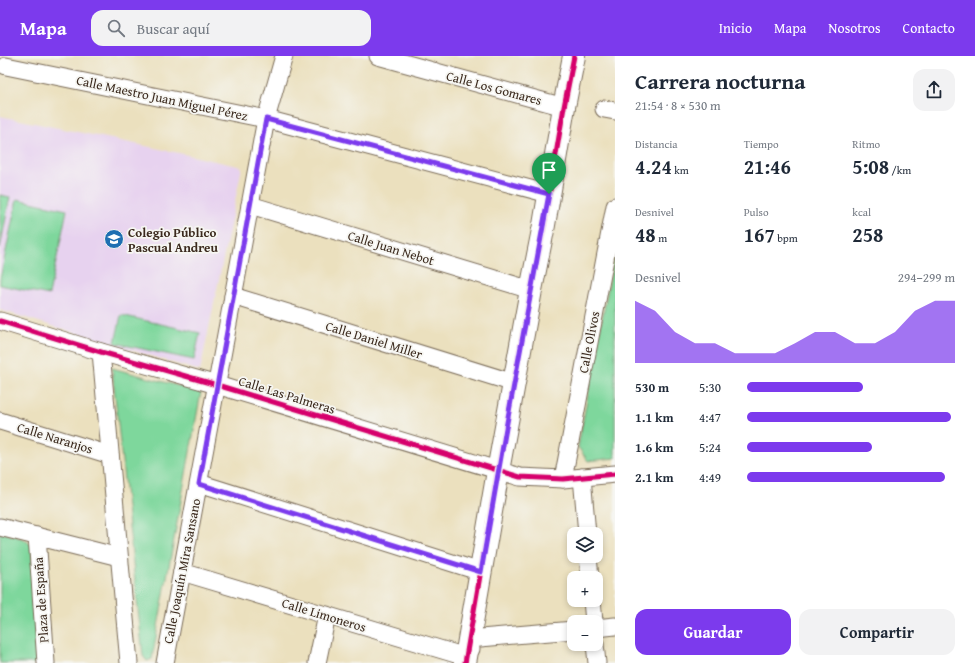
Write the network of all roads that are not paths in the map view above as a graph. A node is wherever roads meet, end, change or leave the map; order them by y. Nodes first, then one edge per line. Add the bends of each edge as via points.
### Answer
1 (284, 56) edge
2 (378, 56) edge
3 (574, 56) edge
4 (6, 66) dead end
5 (564, 107) junction
6 (266, 119) junction
7 (549, 194) junction
8 (250, 205) junction
9 (615, 206) edge
10 (531, 290) junction
11 (234, 296) junction
12 (0, 321) edge
13 (101, 352) junction
14 (514, 383) junction
15 (217, 385) junction
16 (0, 421) edge
17 (110, 456) junction
18 (498, 471) junction
19 (615, 474) edge
20 (582, 477) junction
21 (563, 479) junction
22 (199, 484) junction
23 (0, 527) edge
24 (586, 527) edge
25 (37, 536) junction
26 (119, 557) junction
27 (182, 572) junction
28 (481, 572) junction
29 (327, 616) junction
30 (615, 626) edge
31 (603, 627) edge
32 (567, 632) edge
33 (596, 651) edge
34 (468, 655) edge
35 (46, 663) edge
36 (129, 663) edge
37 (166, 663) edge
38 (318, 663) edge
39 (597, 663) edge

1 - 6 street, Calle Joaquín Mira Sansano
2 - 5 street, Calle Los Gomares
3 - 5 street
4 - 6 street, Calle Maestro Juan Miguel Pérez
5 - 7 street
6 - 7 street, Calle Maestro Juan Miguel Pérez
6 - 8 street, Calle Joaquín Mira Sansano
7 - 10 street
8 - 10 street, Calle Juan Nebot
8 - 11 street, Calle Joaquín Mira Sansano
9 - 21 street, Calle Olivos
10 - 14 street
11 - 14 street, Calle Daniel Miller
11 - 15 street, Calle Joaquín Mira Sansano
12 - 13 street, Calle Las Palmeras
13 - 15 street, Calle Las Palmeras
13 - 17 street
14 - 18 street
15 - 18 street, Calle Las Palmeras
15 - 22 street, Calle Joaquín Mira Sansano
16 - 17 street, Calle Naranjos
17 - 26 street
18 - 21 street, Calle Las Palmeras via 520,477
18 - 28 street
19 - 20 street, Calle Las Palmeras
20 - 21 street, Calle Las Palmeras
20 - 24 street
22 - 27 street, Calle Joaquín Mira Sansano
22 - 28 street
23 - 25 street
25 - 26 street
25 - 35 street, Plaza de España
26 - 36 street
27 - 29 street, Calle Limoneros
27 - 37 street, Calle Joaquín Mira Sansano
28 - 34 street
29 - 34 street, Calle Limoneros
29 - 38 street
30 - 31 street
32 - 34 street
33 - 39 street

